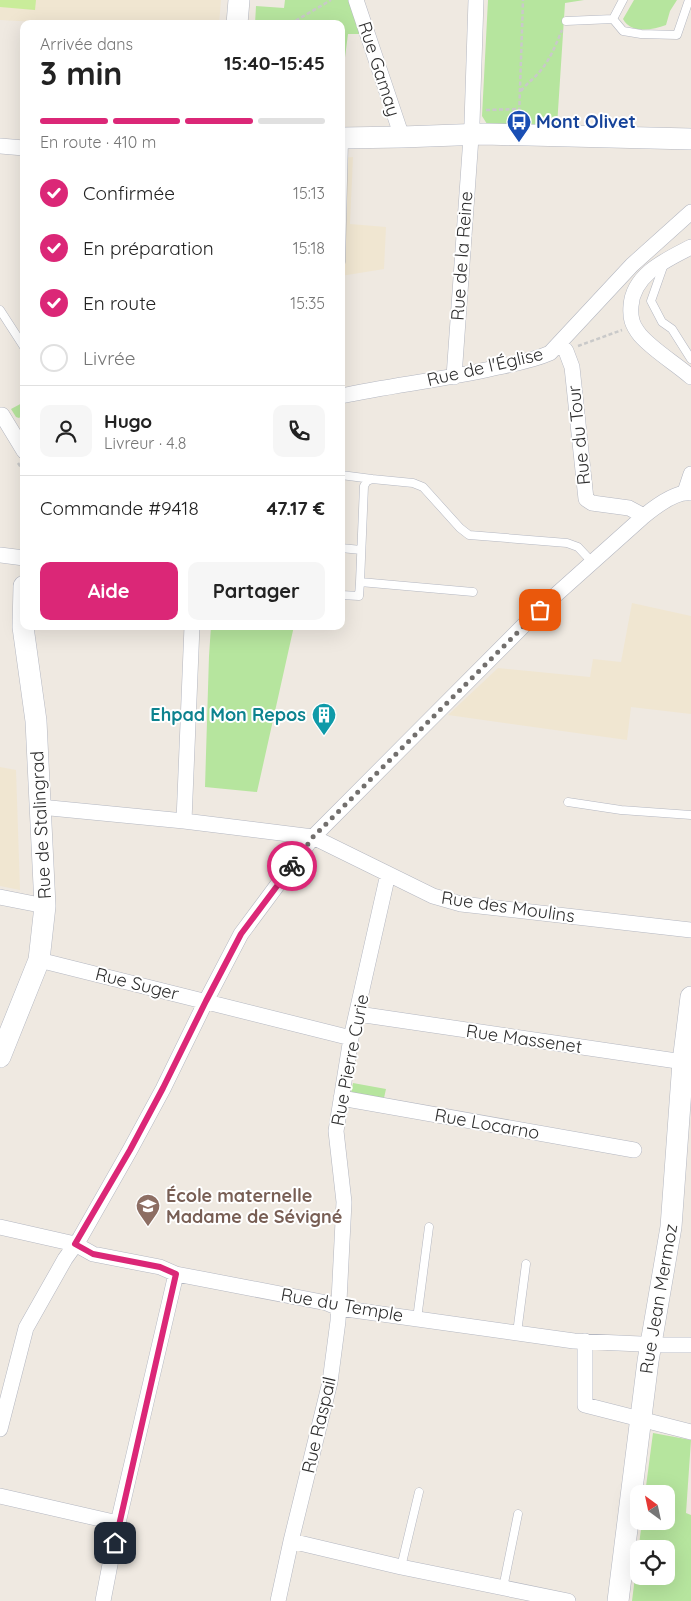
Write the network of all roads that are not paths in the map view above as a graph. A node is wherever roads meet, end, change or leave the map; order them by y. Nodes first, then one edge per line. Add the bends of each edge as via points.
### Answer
1 (239, 0) edge
2 (356, 0) edge
3 (476, 0) edge
4 (624, 0) edge
5 (689, 0) edge
6 (613, 19) junction
7 (237, 20) edge
8 (566, 21) road end
9 (470, 135) junction
10 (402, 137) junction
11 (345, 138) edge
12 (691, 139) edge
13 (0, 146) edge
14 (20, 148) edge
15 (691, 212) edge
16 (691, 247) edge
17 (665, 261) junction
18 (0, 310) edge
19 (20, 341) edge
20 (563, 347) junction
21 (691, 359) edge
22 (454, 377) junction
23 (691, 377) edge
24 (345, 395) edge
25 (4, 420) edge
26 (20, 445) edge
27 (691, 474) edge
28 (345, 476) edge
29 (372, 479) junction
30 (688, 493) edge
31 (644, 516) junction
32 (345, 548) edge
33 (361, 550) junction
34 (0, 555) edge
35 (20, 558) edge
36 (592, 562) junction
37 (360, 582) junction
38 (473, 592) dead end
39 (345, 595) edge
40 (23, 630) edge
41 (192, 630) edge
42 (568, 802) dead end
43 (40, 808) junction
44 (691, 814) edge
45 (184, 821) junction
46 (313, 837) junction
47 (388, 874) junction
48 (0, 897) edge
49 (45, 906) junction
50 (691, 930) edge
51 (39, 960) junction
52 (691, 997) edge
53 (206, 1001) junction
54 (358, 1014) junction
55 (351, 1038) junction
56 (0, 1057) edge
57 (687, 1062) edge
58 (341, 1098) junction
59 (634, 1150) dead end
60 (0, 1227) edge
61 (429, 1227) dead end
62 (75, 1244) junction
63 (526, 1264) dead end
64 (176, 1274) junction
65 (339, 1308) junction
66 (417, 1319) junction
67 (517, 1333) junction
68 (585, 1341) junction
69 (651, 1344) junction
70 (691, 1345) edge
71 (641, 1418) junction
72 (0, 1429) edge
73 (691, 1432) edge
74 (419, 1492) dead end
75 (0, 1496) edge
76 (518, 1514) dead end
77 (118, 1523) junction
78 (295, 1542) junction
79 (402, 1567) junction
80 (503, 1588) junction
81 (103, 1601) edge
82 (278, 1601) edge
83 (568, 1601) edge
84 (618, 1601) edge

1 - 7 main road
2 - 10 street, Rue Gamay
3 - 9 street, Rue de la Reine
4 - 6 lane
5 - 6 lane via 677,35 623,32
6 - 8 lane
9 - 10 main road
9 - 12 main road
9 - 22 street, Rue de la Reine
10 - 11 main road
13 - 14 street
15 - 20 street, Rue de l'Église via 632,265
16 - 17 street
17 - 21 lane via 651,301 662,322 672,329
17 - 23 street via 640,280 632,296 630,318 647,342
18 - 19 lane
20 - 22 street, Rue de l'Église via 537,359
20 - 31 street, Rue du Tour via 572,367 586,499 592,503 629,508
22 - 24 street, Rue de l'Église
25 - 26 street
27 - 30 street
28 - 29 lane
29 - 33 lane via 364,486
29 - 36 lane via 423,487 469,535 567,543 578,547
30 - 31 street via 662,502
31 - 36 street
32 - 33 lane
33 - 37 lane
34 - 35 street
36 - 46 street
37 - 38 lane
37 - 39 lane via 359,596
40 - 43 main road, Rue de Stalingrad via 36,721
41 - 45 street
42 - 44 lane via 621,810
43 - 45 street, Rue des Moulins
43 - 49 main road, Rue de Stalingrad
45 - 46 street, Rue des Moulins
46 - 47 street, Rue des Moulins
46 - 53 street via 241,934
47 - 50 street, Rue des Moulins via 434,896 461,904
47 - 54 street, Rue Pierre Curie
48 - 49 street
49 - 51 main road, Rue de Stalingrad
51 - 53 street, Rue Suger
51 - 56 main road, Rue de Stalingrad
52 - 57 main road, Rue Jean Mermoz
53 - 55 street, Rue Suger
53 - 62 street via 154,1106
54 - 55 street, Rue Pierre Curie
54 - 57 street, Rue Massenet
55 - 58 street, Rue Pierre Curie
57 - 69 main road, Rue Jean Mermoz via 671,1228
58 - 59 street, Rue Locarno
58 - 65 street, Rue Pierre Curie via 336,1131 344,1202
60 - 62 street, Rue du Temple
61 - 66 lane
62 - 64 street, Rue du Temple via 93,1254 160,1267
62 - 72 street via 26,1328
63 - 67 lane
64 - 65 street, Rue du Temple
64 - 77 street
65 - 66 street, Rue du Temple
65 - 78 street, Rue Raspail via 330,1382
66 - 67 street, Rue du Temple
67 - 68 street, Rue du Temple
68 - 69 street, Rue du Temple
68 - 71 street via 585,1405
69 - 70 street, Rue du Temple
69 - 71 main road, Rue Jean Mermoz
71 - 73 street
71 - 84 main road, Rue Jean Mermoz
74 - 79 lane
75 - 77 street
76 - 80 lane
77 - 81 street
78 - 79 street
78 - 82 street, Rue Raspail
79 - 80 street
80 - 83 street

